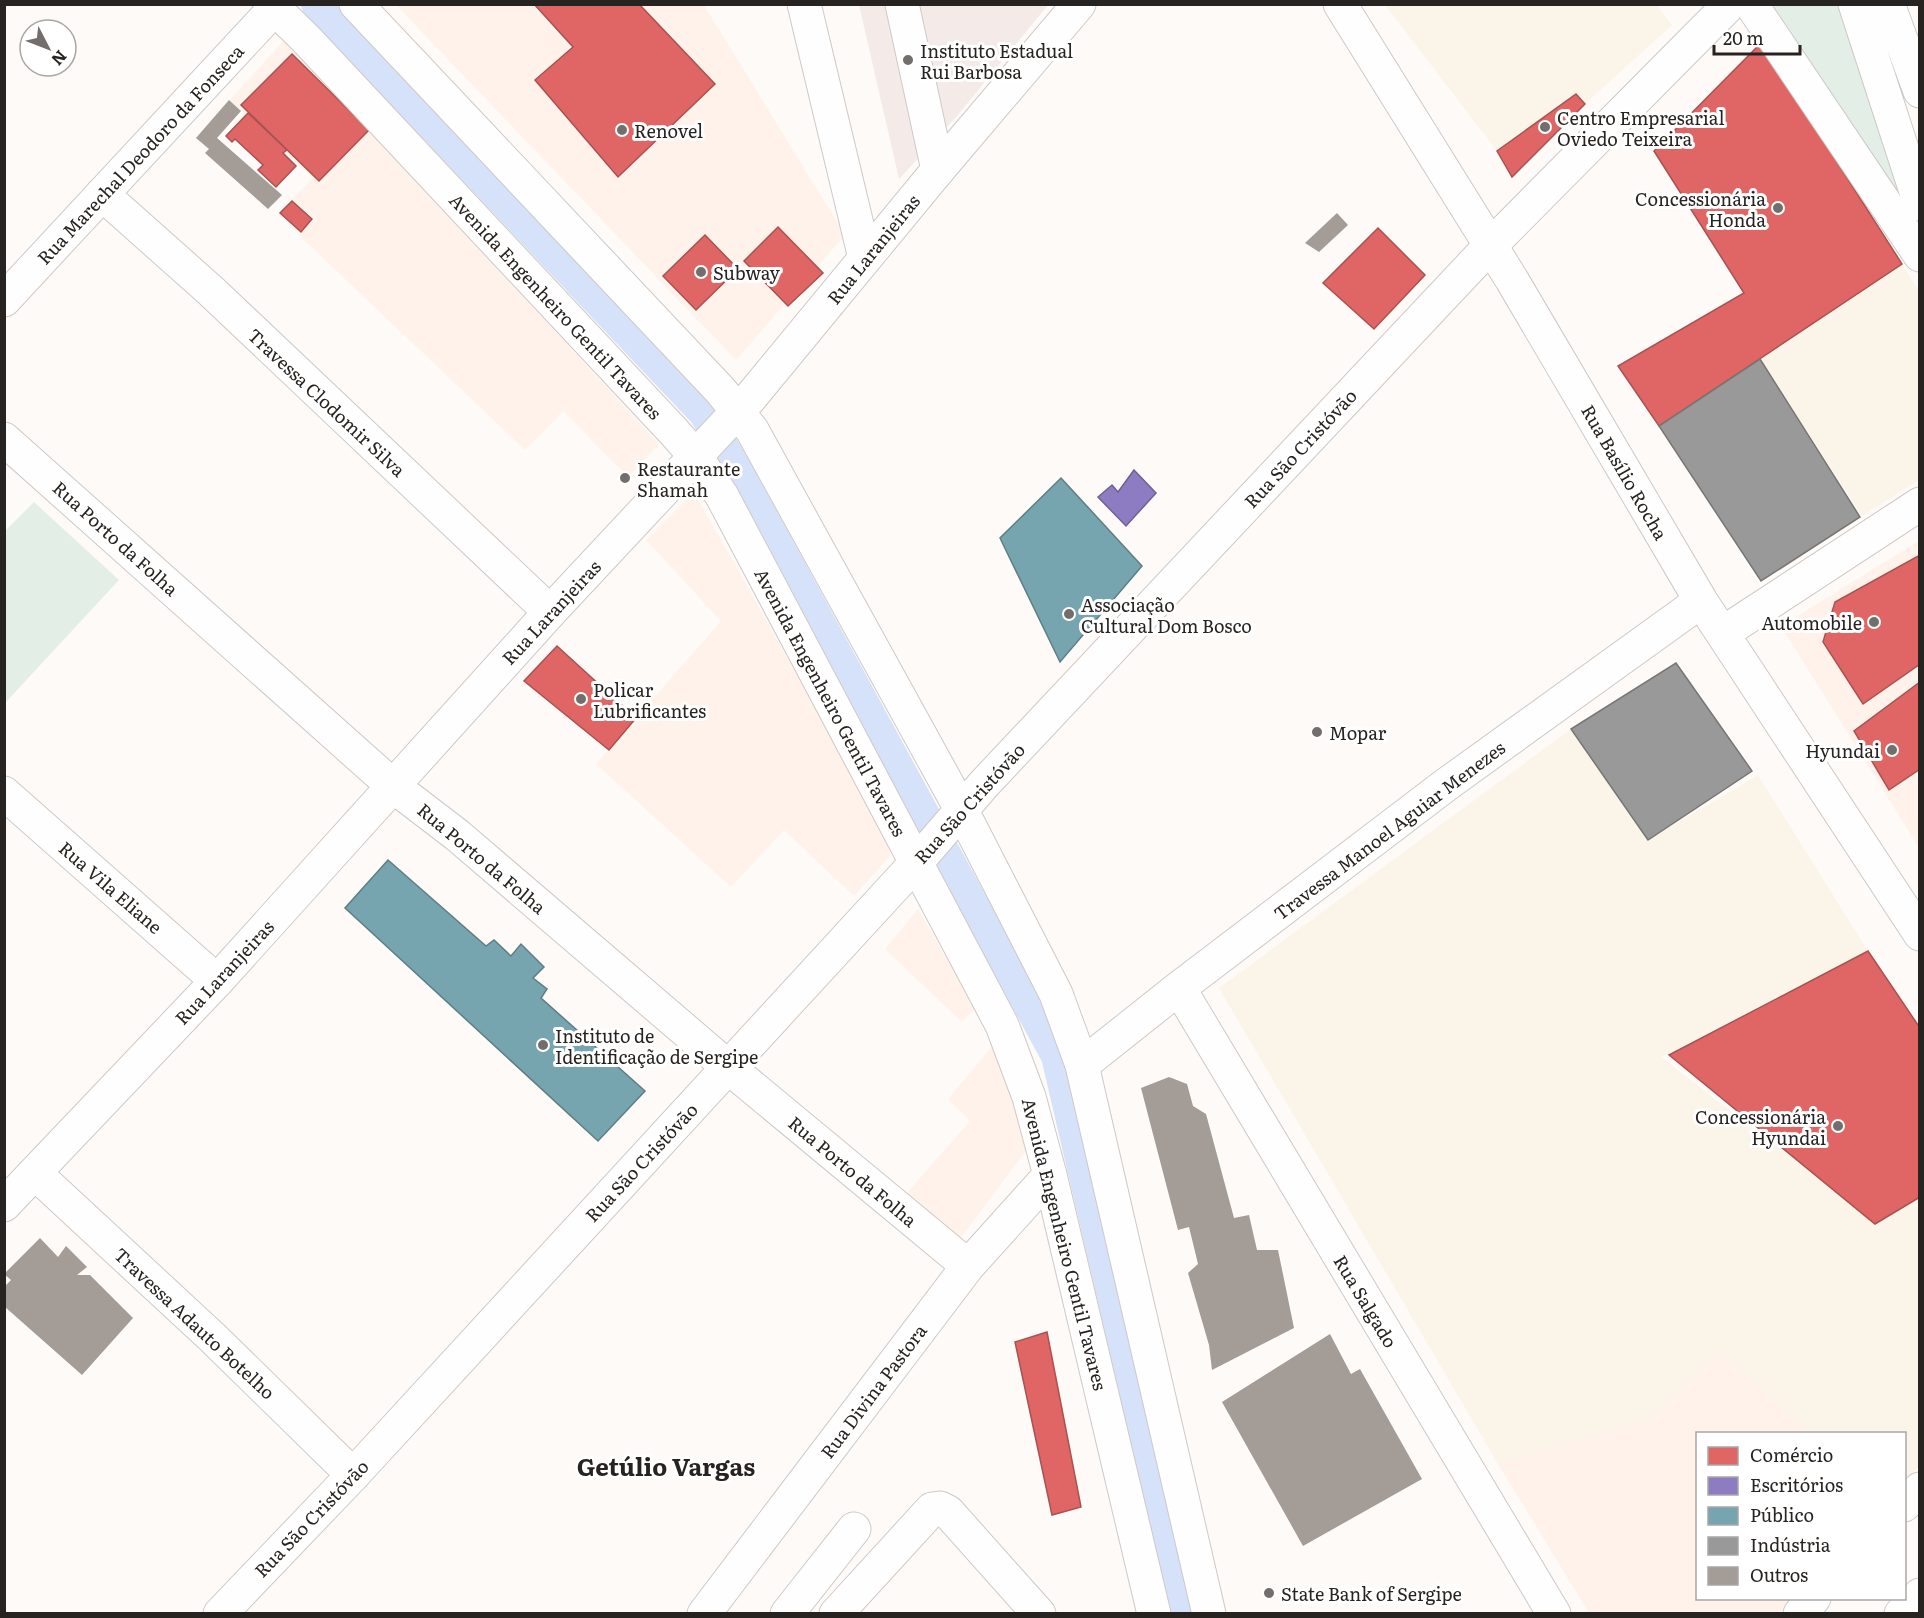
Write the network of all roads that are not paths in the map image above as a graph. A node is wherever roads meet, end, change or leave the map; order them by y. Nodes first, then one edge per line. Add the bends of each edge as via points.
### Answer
1 (356, 4) edge
2 (804, 4) edge
3 (903, 4) edge
4 (1079, 4) edge
5 (1341, 4) edge
6 (1730, 4) edge
7 (1751, 4) edge
8 (1855, 4) edge
9 (1888, 4) edge
10 (272, 7) edge
11 (1920, 91) edge
12 (938, 170) junction
13 (102, 194) junction
14 (1920, 204) edge
15 (1490, 246) junction
16 (1920, 255) edge
17 (865, 258) junction
18 (4, 300) edge
19 (732, 415) junction
20 (4, 439) edge
21 (698, 455) junction
22 (1920, 504) edge
23 (1701, 601) junction
24 (550, 612) junction
25 (1723, 633) junction
26 (393, 786) junction
27 (4, 793) edge
28 (959, 811) junction
29 (917, 862) junction
30 (1920, 934) edge
31 (217, 981) junction
32 (1179, 988) junction
33 (1082, 1065) junction
34 (728, 1067) junction
35 (34, 1173) junction
36 (1050, 1175) junction
37 (4, 1204) edge
38 (968, 1266) junction
39 (353, 1475) junction
40 (1920, 1489) edge
41 (1906, 1504) edge
42 (855, 1529) dead end
43 (1920, 1595) edge
44 (1813, 1600) edge
45 (220, 1614) edge
46 (704, 1614) edge
47 (787, 1614) edge
48 (836, 1614) edge
49 (1039, 1614) edge
50 (1154, 1614) edge
51 (1209, 1614) edge
52 (1554, 1614) edge
53 (1800, 1614) edge
54 (1901, 1614) edge

1 - 19 main road
2 - 17 main road
3 - 12 main road
4 - 12 main road, Rua Laranjeiras
5 - 15 main road, Rua Basílio Rocha
6 - 15 main road, Rua São Cristóvão
7 - 16 main road
8 - 14 main road
9 - 11 main road
10 - 13 main road, Rua Marechal Deodoro da Fonseca
10 - 21 main road, Avenida Engenheiro Gentil Tavares
12 - 17 main road, Rua Laranjeiras
13 - 18 main road, Rua Marechal Deodoro da Fonseca
13 - 24 main road, Travessa Clodomir Silva via 211,291
15 - 23 main road, Rua Basílio Rocha
15 - 28 main road, Rua São Cristóvão
17 - 19 main road, Rua Laranjeiras
19 - 21 main road, Rua Laranjeiras
19 - 28 main road via 752,430
20 - 26 main road, Rua Porto da Folha
21 - 24 main road, Rua Laranjeiras
21 - 29 main road, Avenida Engenheiro Gentil Tavares
22 - 25 main road
23 - 25 main road, Rua Basílio Rocha
23 - 32 main road, Travessa Manoel Aguiar Menezes via 1447,784
24 - 26 main road, Rua Laranjeiras
25 - 30 main road, Rua Basílio Rocha
26 - 31 main road, Rua Laranjeiras
26 - 34 main road, Rua Porto da Folha via 457,835
27 - 31 main road, Rua Vila Eliane
28 - 29 main road, Rua São Cristóvão
28 - 33 main road via 1056,994
29 - 34 main road, Rua São Cristóvão
29 - 36 main road, Avenida Engenheiro Gentil Tavares via 1002,1025 1029,1097
31 - 35 main road, Rua Laranjeiras
32 - 33 main road, Travessa Manoel Aguiar Menezes
32 - 52 main road, Rua Salgado
33 - 51 main road
34 - 38 main road, Rua Porto da Folha
34 - 39 main road, Rua São Cristóvão
35 - 37 main road, Rua Laranjeiras
35 - 39 main road, Travessa Adauto Botelho via 213,1338
36 - 38 main road, Rua Divina Pastora
36 - 50 main road, Avenida Engenheiro Gentil Tavares
38 - 46 main road, Rua Divina Pastora
39 - 45 main road, Rua São Cristóvão
40 - 41 main road
42 - 47 main road
43 - 54 main road
44 - 53 main road
48 - 49 main road via 932,1509 940,1508 948,1512

